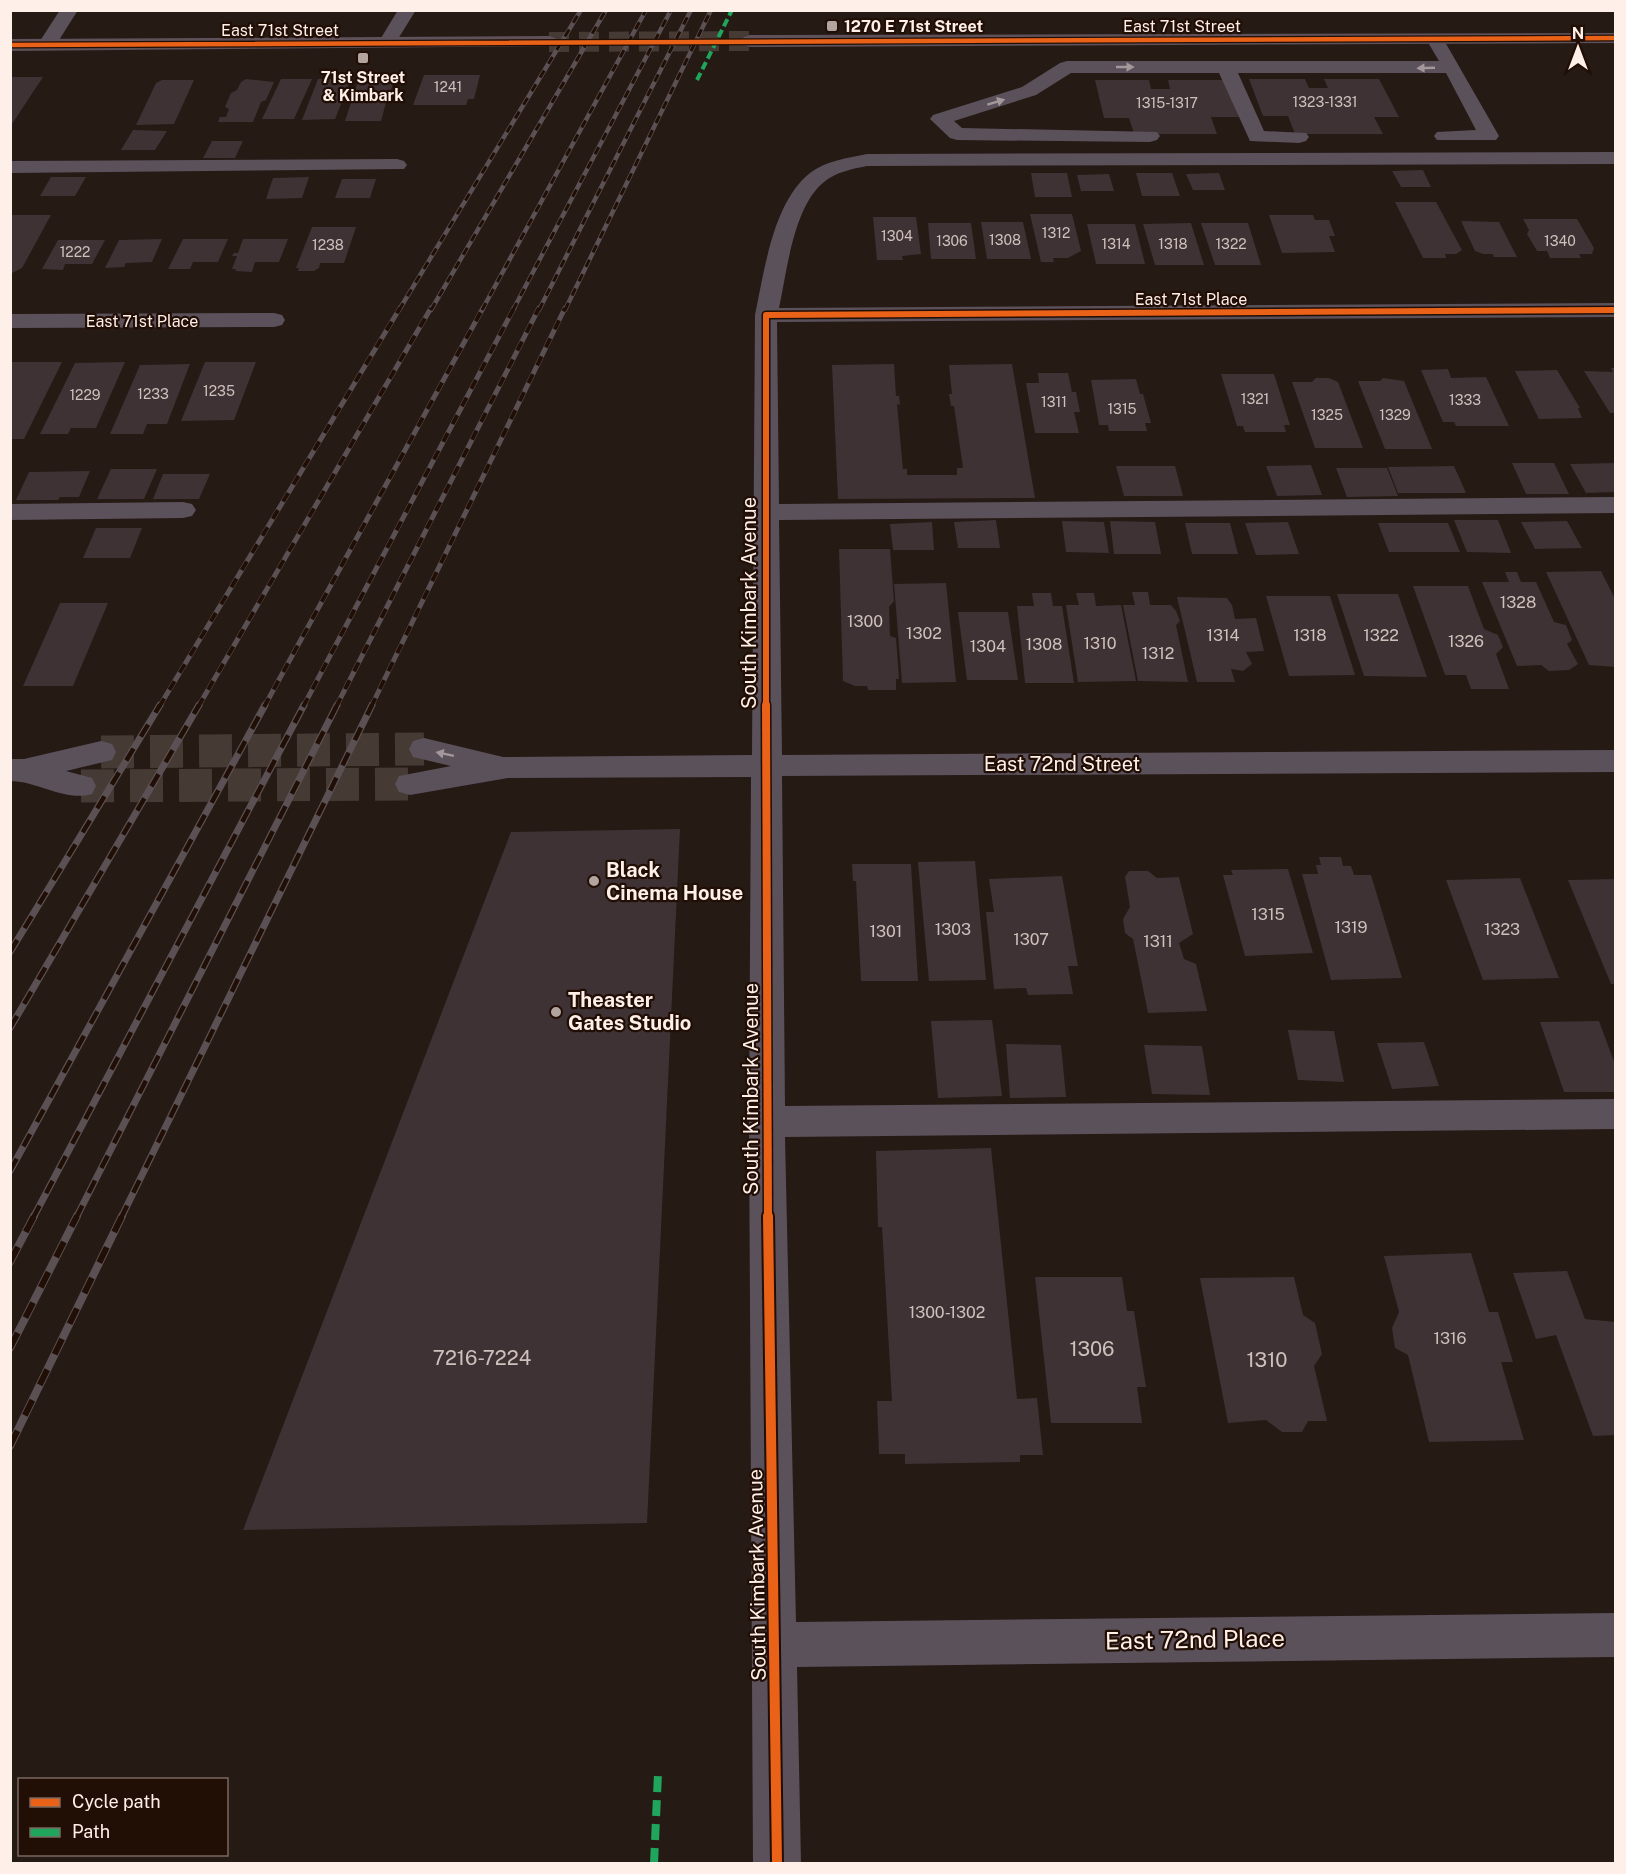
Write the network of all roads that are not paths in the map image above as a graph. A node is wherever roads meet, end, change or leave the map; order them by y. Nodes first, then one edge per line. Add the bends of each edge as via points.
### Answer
1 (69, 10) edge
2 (408, 10) edge
3 (1435, 39) junction
4 (1616, 39) edge
5 (1064, 40) junction
6 (750, 41) tunnel mouth
7 (549, 42) tunnel mouth
8 (387, 43) junction
9 (47, 44) junction
10 (10, 45) edge
11 (1067, 67) junction
12 (1452, 67) junction
13 (1227, 68) junction
14 (1173, 136) dead end
15 (1419, 136) dead end
16 (1233, 137) dead end
17 (1257, 137) junction
18 (1315, 137) dead end
19 (1616, 158) edge
20 (397, 165) dead end
21 (10, 167) edge
22 (1616, 310) edge
23 (766, 315) junction
24 (274, 320) dead end
25 (10, 321) edge
26 (1616, 505) edge
27 (183, 510) dead end
28 (10, 512) edge
29 (766, 512) junction
30 (424, 749) tunnel mouth
31 (101, 752) tunnel mouth
32 (1616, 761) edge
33 (765, 766) junction
34 (508, 767) junction
35 (17, 770) edge
36 (410, 784) tunnel mouth
37 (81, 786) tunnel mouth
38 (1616, 1114) edge
39 (767, 1122) junction
40 (1616, 1635) edge
41 (775, 1645) junction
42 (777, 1863) edge

1 - 9 street
2 - 8 street
3 - 4 main road, East 71st Street
3 - 5 main road, East 71st Street
3 - 12 street
5 - 6 main road, East 71st Street
5 - 11 street
7 - 8 main road, East 71st Street
8 - 9 main road, East 71st Street
9 - 10 main road, East 71st Street
11 -> 13 street
14 -> 11 street via 957,134 940,119 1029,91
12 -> 13 street
12 - 15 street via 1489,136
13 - 17 street
16 - 17 street
17 - 18 street
19 - 23 street, South Kimbark Avenue via 867,160 845,165 812,182 786,229
20 - 21 street
22 - 23 street, East 71st Place
23 - 29 street, South Kimbark Avenue
24 - 25 street, East 71st Place
26 - 29 street
27 - 28 street
29 - 33 street, South Kimbark Avenue
34 -> 30 street, East 72nd Street
31 - 35 street
32 - 33 street, East 72nd Street
33 - 34 street, East 72nd Street
33 - 39 street, South Kimbark Avenue
34 - 36 street, East 72nd Street
35 - 37 street
38 - 39 street
39 - 41 street, South Kimbark Avenue
40 - 41 street, East 72nd Place
41 - 42 street, South Kimbark Avenue

